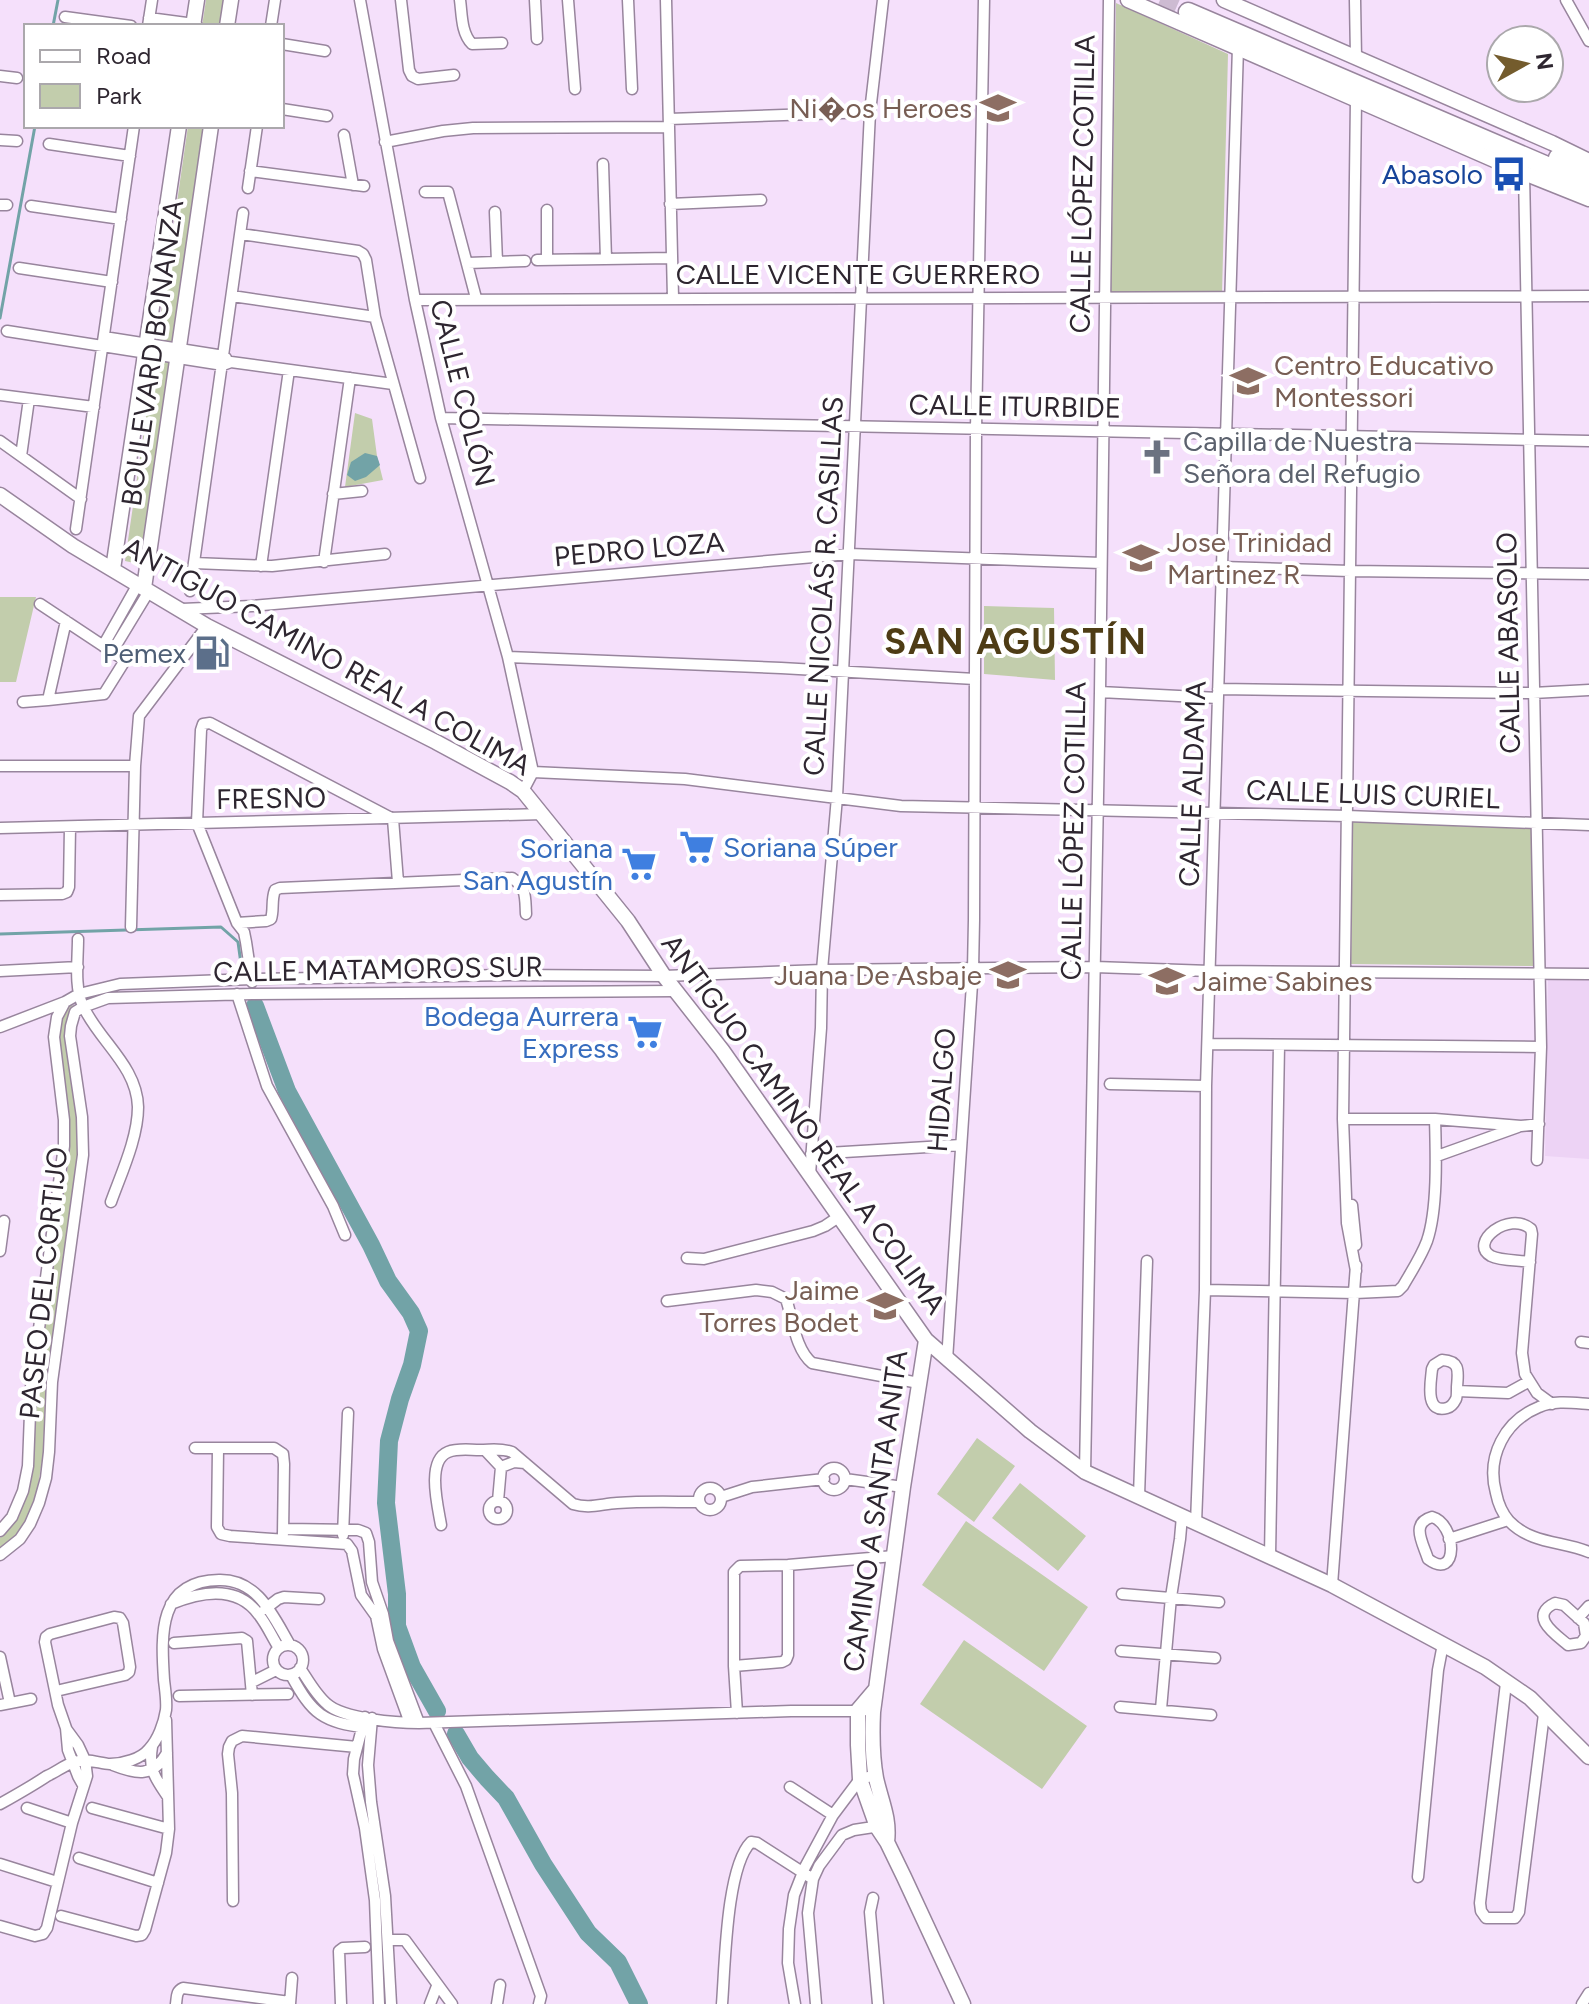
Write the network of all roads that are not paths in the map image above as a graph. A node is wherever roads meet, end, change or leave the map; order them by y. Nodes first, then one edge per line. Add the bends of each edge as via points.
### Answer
1 (152, 0) edge
2 (197, 0) edge
3 (231, 0) edge
4 (275, 0) edge
5 (360, 0) edge
6 (401, 0) edge
7 (460, 0) edge
8 (535, 0) edge
9 (568, 0) edge
10 (628, 0) edge
11 (657, 0) edge
12 (666, 0) edge
13 (883, 0) edge
14 (984, 0) edge
15 (1109, 0) edge
16 (1128, 0) edge
17 (1163, 0) edge
18 (1224, 0) edge
19 (1355, 0) edge
20 (1566, 0) edge
21 (1240, 4) edge
22 (1185, 11) edge
23 (65, 17) dead end
24 (149, 22) edge
25 (116, 24) edge
26 (179, 24) edge
27 (194, 24) edge
28 (231, 24) edge
29 (271, 24) edge
30 (537, 39) dead end
31 (1589, 41) edge
32 (502, 43) dead end
33 (284, 44) edge
34 (1238, 47) junction
35 (325, 51) dead end
36 (1356, 57) junction
37 (454, 75) dead end
38 (0, 76) edge
39 (17, 78) dead end
40 (575, 89) dead end
41 (632, 89) dead end
42 (1356, 99) junction
43 (284, 109) edge
44 (870, 112) junction
45 (327, 116) dead end
46 (669, 123) junction
47 (134, 128) edge
48 (179, 128) edge
49 (211, 128) edge
50 (257, 128) edge
51 (344, 135) dead end
52 (0, 140) edge
53 (17, 141) dead end
54 (385, 142) junction
55 (49, 144) dead end
56 (130, 156) junction
57 (1589, 161) edge
58 (603, 164) dead end
59 (1589, 170) edge
60 (250, 171) junction
61 (1524, 173) junction
62 (1589, 184) edge
63 (248, 188) dead end
64 (425, 192) dead end
65 (1589, 199) edge
66 (761, 200) dead end
67 (670, 204) junction
68 (31, 206) dead end
69 (547, 210) dead end
70 (495, 212) dead end
71 (243, 213) dead end
72 (121, 219) junction
73 (241, 234) junction
74 (672, 258) junction
75 (606, 259) junction
76 (525, 261) dead end
77 (497, 262) junction
78 (468, 263) junction
79 (19, 268) dead end
80 (112, 282) junction
81 (232, 296) junction
82 (1526, 296) junction
83 (1589, 296) edge
84 (1230, 297) junction
85 (1353, 297) junction
86 (476, 298) junction
87 (673, 298) junction
88 (979, 298) junction
89 (1106, 298) junction
90 (861, 299) junction
91 (415, 300) junction
92 (375, 317) junction
93 (7, 331) dead end
94 (103, 342) junction
95 (146, 348) junction
96 (179, 354) junction
97 (226, 361) junction
98 (289, 370) junction
99 (350, 378) junction
100 (393, 384) junction
101 (0, 395) edge
102 (29, 399) junction
103 (94, 407) junction
104 (441, 418) junction
105 (854, 427) junction
106 (976, 429) junction
107 (1102, 431) junction
108 (1226, 434) junction
109 (1352, 437) junction
110 (1528, 440) junction
111 (0, 441) edge
112 (1589, 441) edge
113 (21, 456) junction
114 (420, 478) dead end
115 (362, 491) dead end
116 (333, 494) junction
117 (0, 495) edge
118 (81, 499) junction
119 (76, 529) dead end
120 (385, 554) dead end
121 (849, 554) junction
122 (976, 559) junction
123 (324, 562) junction
124 (194, 563) junction
125 (1101, 563) junction
126 (261, 566) junction
127 (1222, 567) junction
128 (113, 569) junction
129 (1350, 571) junction
130 (1531, 573) junction
131 (1589, 574) edge
132 (487, 586) junction
133 (144, 588) junction
134 (190, 591) dead end
135 (40, 604) dead end
136 (180, 609) junction
137 (66, 621) junction
138 (207, 626) junction
139 (108, 649) junction
140 (508, 657) junction
141 (843, 672) junction
142 (975, 679) junction
143 (1348, 690) junction
144 (1589, 690) edge
145 (1102, 692) junction
146 (1533, 693) junction
147 (1218, 694) junction
148 (48, 700) junction
149 (23, 702) dead end
150 (0, 766) edge
151 (135, 766) junction
152 (533, 772) junction
153 (523, 791) junction
154 (837, 797) junction
155 (976, 807) junction
156 (1098, 810) junction
157 (1215, 813) junction
158 (543, 814) junction
159 (1347, 816) junction
160 (393, 819) junction
161 (197, 823) junction
162 (1536, 824) junction
163 (134, 825) junction
164 (1589, 825) edge
165 (70, 827) junction
166 (0, 828) edge
167 (398, 882) junction
168 (0, 895) edge
169 (526, 914) dead end
170 (237, 923) junction
171 (131, 927) dead end
172 (78, 939) dead end
173 (78, 967) junction
174 (1095, 967) junction
175 (973, 969) junction
176 (822, 970) junction
177 (0, 971) edge
178 (1210, 971) junction
179 (1345, 972) junction
180 (1539, 973) junction
181 (1589, 974) edge
182 (510, 975) junction
183 (664, 976) junction
184 (252, 979) junction
185 (675, 991) junction
186 (510, 992) junction
187 (79, 994) junction
188 (237, 994) junction
189 (252, 994) junction
190 (65, 1002) junction
191 (83, 1007) junction
192 (0, 1027) edge
193 (1208, 1044) junction
194 (1279, 1045) junction
195 (1344, 1045) junction
196 (1541, 1047) junction
197 (1110, 1084) dead end
198 (1206, 1086) junction
199 (1343, 1119) junction
200 (1435, 1119) junction
201 (1539, 1124) junction
202 (1521, 1126) junction
203 (961, 1145) junction
204 (811, 1154) junction
205 (1437, 1156) junction
206 (1537, 1160) dead end
207 (810, 1174) junction
208 (111, 1202) dead end
209 (840, 1216) junction
210 (4, 1221) dead end
211 (345, 1235) dead end
212 (0, 1251) edge
213 (687, 1258) dead end
214 (1147, 1261) dead end
215 (1530, 1262) junction
216 (1205, 1290) junction
217 (1275, 1292) junction
218 (1355, 1293) junction
219 (667, 1301) dead end
220 (926, 1340) junction
221 (947, 1360) junction
222 (1528, 1382) junction
223 (919, 1383) junction
224 (1457, 1391) junction
225 (1552, 1404) junction
226 (1589, 1404) edge
227 (348, 1413) dead end
228 (195, 1448) dead end
229 (218, 1449) junction
230 (485, 1450) junction
231 (525, 1463) junction
232 (501, 1467) junction
233 (1085, 1472) junction
234 (903, 1487) junction
235 (1139, 1496) junction
236 (498, 1501) dead end
237 (1182, 1516) junction
238 (1508, 1520) junction
239 (1196, 1523) junction
240 (441, 1525) dead end
241 (0, 1531) edge
242 (283, 1534) junction
243 (342, 1536) junction
244 (1449, 1539) junction
245 (1589, 1552) edge
246 (0, 1555) edge
247 (894, 1556) junction
248 (1270, 1556) junction
249 (788, 1565) junction
250 (1332, 1585) junction
251 (1122, 1594) dead end
252 (1171, 1597) junction
253 (319, 1599) dead end
254 (1219, 1602) dead end
255 (1589, 1606) edge
256 (264, 1611) junction
257 (1578, 1618) junction
258 (174, 1643) dead end
259 (1443, 1644) junction
260 (284, 1647) junction
261 (1121, 1651) dead end
262 (1166, 1654) junction
263 (0, 1657) edge
264 (1215, 1658) dead end
265 (734, 1666) junction
266 (276, 1670) junction
267 (296, 1671) junction
268 (252, 1682) junction
269 (1506, 1683) junction
270 (56, 1691) junction
271 (288, 1694) dead end
272 (252, 1695) junction
273 (179, 1696) dead end
274 (31, 1699) dead end
275 (5, 1704) edge
276 (1120, 1707) dead end
277 (1161, 1709) junction
278 (166, 1710) junction
279 (866, 1711) junction
280 (737, 1713) junction
281 (1544, 1714) junction
282 (1211, 1715) dead end
283 (371, 1723) junction
284 (415, 1723) junction
285 (434, 1723) junction
286 (152, 1747) junction
287 (357, 1747) junction
288 (168, 1751) junction
289 (1589, 1757) edge
290 (80, 1761) junction
291 (111, 1764) junction
292 (152, 1770) junction
293 (876, 1775) junction
294 (860, 1779) junction
295 (790, 1787) dead end
296 (169, 1799) junction
297 (0, 1804) edge
298 (27, 1808) dead end
299 (92, 1808) dead end
300 (833, 1815) junction
301 (72, 1823) junction
302 (883, 1826) junction
303 (370, 1827) junction
304 (169, 1829) junction
305 (79, 1858) dead end
306 (0, 1864) edge
307 (803, 1872) junction
308 (1418, 1877) dead end
309 (813, 1879) junction
310 (57, 1882) junction
311 (158, 1883) junction
312 (873, 1898) dead end
313 (233, 1901) dead end
314 (61, 1916) dead end
315 (0, 1926) edge
316 (388, 1940) junction
317 (365, 1947) dead end
318 (292, 1978) dead end
319 (500, 1985) dead end
320 (437, 1986) junction
321 (1589, 1993) edge
322 (234, 1999) edge
323 (290, 2003) edge
324 (176, 2004) edge
325 (341, 2004) edge
326 (379, 2004) edge
327 (391, 2004) edge
328 (430, 2004) edge
329 (452, 2004) edge
330 (497, 2004) edge
331 (539, 2004) edge
332 (722, 2004) edge
333 (795, 2004) edge
334 (816, 2004) edge
335 (878, 2004) edge
336 (963, 2004) edge
337 (1582, 2004) edge

1 - 24 street
2 - 27 street
3 - 28 street
4 - 29 street
5 - 54 street, CALLE COLÓN
6 - 37 street via 412,76
7 - 32 street via 467,40
8 - 30 street
9 - 40 street
10 - 41 street
11 - 12 street
12 - 46 street
13 - 44 street, CALLE NICOLÁS R. CASILLAS
14 - 88 street, HIDALGO
15 - 89 street, CALLE LÓPEZ COTILLA
16 - 22 street
17 - 22 street via 1162,6
18 - 21 street
19 - 36 street
20 - 31 street
21 - 36 street
22 - 34 street
22 - 59 highway
22 - 62 highway
23 - 25 street
24 - 26 street
33 - 35 street
34 - 42 street
34 - 84 street, CALLE ALDAMA
36 - 57 street
38 - 39 street
42 - 61 street
42 - 85 street
43 - 45 street
44 - 46 street
44 - 90 street, CALLE NICOLÁS R. CASILLAS
46 - 54 street via 473,128
46 - 67 street
47 - 56 street
48 - 95 street, BOULEVARD BONANZA
49 - 96 street, BOULEVARD BONANZA
50 - 60 street
51 - 60 street via 359,186
52 - 53 street
54 - 91 street, CALLE COLÓN
55 - 56 street
56 - 72 street
58 - 75 street
60 - 63 street
61 - 65 street
61 - 82 street, CALLE ABASOLO
64 - 78 street via 448,192
66 - 67 street
67 - 74 street
68 - 72 street
69 - 75 street via 542,260
70 - 77 street
71 - 73 street
72 - 80 street
73 - 81 street
73 - 92 street via 363,254
74 - 75 street
74 - 87 street
76 - 77 street
77 - 78 street
78 - 86 street
79 - 80 street
80 - 94 street
81 - 92 street
81 - 97 street
82 - 83 street, CALLE VICENTE GUERRERO
82 - 85 street, CALLE VICENTE GUERRERO
82 - 110 street, CALLE ABASOLO
84 - 85 street, CALLE VICENTE GUERRERO
84 - 89 street, CALLE VICENTE GUERRERO
84 - 108 street, CALLE ALDAMA
85 - 109 street
86 - 87 street, CALLE VICENTE GUERRERO
86 - 91 street, CALLE VICENTE GUERRERO
87 - 90 street, CALLE VICENTE GUERRERO
88 - 89 street, CALLE VICENTE GUERRERO
88 - 90 street, CALLE VICENTE GUERRERO
88 - 106 street, HIDALGO
89 - 107 street, CALLE LÓPEZ COTILLA
90 - 105 street, CALLE NICOLÁS R. CASILLAS
91 - 104 street, CALLE COLÓN
92 - 100 street
93 - 94 street
94 - 95 street
94 - 103 street
95 - 96 street
95 - 128 street, BOULEVARD BONANZA
96 - 97 street
96 - 133 street, BOULEVARD BONANZA
97 - 98 street
97 - 124 street
98 - 99 street
98 - 126 street
99 - 100 street
99 - 116 street
100 - 114 street
101 - 102 street
102 - 103 street
102 - 113 street
103 - 118 street
104 - 105 street, CALLE ITURBIDE
104 - 132 street, CALLE COLÓN
105 - 106 street, CALLE ITURBIDE
105 - 121 street, CALLE NICOLÁS R. CASILLAS
106 - 107 street, CALLE ITURBIDE
106 - 122 street, HIDALGO
107 - 108 street, CALLE ITURBIDE
107 - 125 street, CALLE LÓPEZ COTILLA
108 - 109 street, CALLE ITURBIDE
108 - 127 street, CALLE ALDAMA
109 - 110 street, CALLE ITURBIDE
109 - 129 street
110 - 112 street, CALLE ITURBIDE
110 - 130 street, CALLE ABASOLO
111 - 113 street
113 - 118 street
115 - 116 street
116 - 123 street
117 - 128 street, ANTIGUO CAMINO REAL A COLIMA
118 - 119 street
120 - 123 street
121 - 122 street, PEDRO LOZA
121 - 132 street, PEDRO LOZA
121 - 141 street, CALLE NICOLÁS R. CASILLAS
122 - 125 street, PEDRO LOZA
122 - 142 street, HIDALGO
123 - 126 street
124 - 126 street
124 - 134 street
125 - 145 street, CALLE LÓPEZ COTILLA
127 - 129 street
127 - 147 street, CALLE ALDAMA
128 - 133 street, ANTIGUO CAMINO REAL A COLIMA
129 - 130 street
129 - 143 street
130 - 131 street
130 - 146 street, CALLE ABASOLO
132 - 136 street, PEDRO LOZA
132 - 140 street, CALLE COLÓN
133 - 136 street, ANTIGUO CAMINO REAL A COLIMA
133 - 139 street
135 - 137 street
136 - 138 street, ANTIGUO CAMINO REAL A COLIMA
137 - 139 street
137 - 148 street
138 - 151 street via 139,716
138 - 153 street, ANTIGUO CAMINO REAL A COLIMA
139 - 148 street via 124,664 106,693
140 - 141 street
140 - 152 street, CALLE COLÓN
141 - 142 street
141 - 154 street, CALLE NICOLÁS R. CASILLAS
142 - 155 street, HIDALGO
143 - 146 street
143 - 147 street
143 - 159 street
144 - 146 street
145 - 147 street
145 - 156 street, CALLE LÓPEZ COTILLA
146 - 162 street, CALLE ABASOLO
147 - 157 street, CALLE ALDAMA
148 - 149 street
150 - 151 street
151 - 163 street
152 - 153 street
152 - 154 street, CALLE LUIS CURIEL via 685,779
153 - 158 street, ANTIGUO CAMINO REAL A COLIMA
154 - 155 street, CALLE LUIS CURIEL via 901,806
154 - 176 street, CALLE NICOLÁS R. CASILLAS
155 - 156 street, CALLE LUIS CURIEL
155 - 175 street, HIDALGO
156 - 157 street, CALLE LUIS CURIEL
156 - 174 street, CALLE LÓPEZ COTILLA
157 - 159 street, CALLE LUIS CURIEL
157 - 178 street, CALLE ALDAMA
158 - 160 street, FRESNO
158 - 183 street, ANTIGUO CAMINO REAL A COLIMA via 628,921
159 - 162 street, CALLE LUIS CURIEL
159 - 179 street
160 - 161 street, FRESNO
160 - 161 street via 210,723 201,730
160 - 167 street
161 - 163 street, FRESNO
161 - 170 street
162 - 164 street, CALLE LUIS CURIEL
162 - 180 street, CALLE ABASOLO
163 - 165 street, FRESNO
163 - 171 street
165 - 166 street, FRESNO
165 - 168 street via 67,892
167 - 169 street via 512,878 525,891
167 - 170 street via 280,888 273,895 271,919
170 - 184 street via 244,932
172 - 173 street
173 - 177 street
173 - 187 street
174 - 175 street, CALLE MATAMOROS SUR
174 - 178 street, CALLE MATAMOROS SUR
174 - 233 street, CALLE LÓPEZ COTILLA
175 - 176 street, CALLE MATAMOROS SUR
175 - 203 street, HIDALGO
176 - 183 street, CALLE MATAMOROS SUR
176 - 204 street, CALLE NICOLÁS R. CASILLAS
178 - 179 street, CALLE MATAMOROS SUR
178 - 193 street, CALLE ALDAMA
179 - 180 street, CALLE MATAMOROS SUR
179 - 195 street
180 - 181 street, CALLE MATAMOROS SUR
180 - 196 street, CALLE ABASOLO
182 - 183 street, CALLE MATAMOROS SUR
182 - 184 street, CALLE MATAMOROS SUR
182 - 186 street
183 - 185 street, ANTIGUO CAMINO REAL A COLIMA
184 - 187 street, CALLE MATAMOROS SUR via 120,984
184 - 189 street
185 - 186 street, CALLE MATAMOROS SUR
185 - 207 street, ANTIGUO CAMINO REAL A COLIMA
186 - 189 street, CALLE MATAMOROS SUR
187 - 190 street, CALLE MATAMOROS SUR
187 - 191 street
188 - 189 street, CALLE MATAMOROS SUR
188 - 191 street, CALLE MATAMOROS SUR via 108,998
188 - 211 street via 267,1086
190 - 192 street, CALLE MATAMOROS SUR
190 - 241 street, PASEO DEL CORTIJO via 54,1037 65,1133 31,1387 28,1466 12,1517
191 - 208 street via 127,1070 138,1108
191 - 246 street, PASEO DEL CORTIJO via 75,1012 70,1036 83,1155 52,1382 46,1478 30,1524
193 - 194 street
193 - 198 street, CALLE ALDAMA
194 - 195 street
194 - 217 street
195 - 196 street
195 - 199 street
196 - 201 street, CALLE ABASOLO
197 - 198 street
198 - 216 street, CALLE ALDAMA
199 - 200 street
199 - 218 street via 1356,1234
200 - 202 street
200 - 205 street
201 - 202 street
201 - 206 street, CALLE ABASOLO
202 - 205 street
203 - 204 street
203 - 221 street, HIDALGO
204 - 207 street, CALLE NICOLÁS R. CASILLAS
205 - 218 street via 1428,1236 1403,1286 1398,1291
207 - 209 street, ANTIGUO CAMINO REAL A COLIMA
209 - 213 street via 813,1231 704,1259
209 - 220 street, ANTIGUO CAMINO REAL A COLIMA
210 - 212 street
214 - 235 street
215 - 215 street via 1493,1257 1485,1247 1487,1236 1513,1223 1526,1225 1532,1234
215 - 222 street via 1522,1353
216 - 217 street
216 - 239 street, CALLE ALDAMA
217 - 218 street
217 - 248 street
218 - 250 street
219 - 223 street via 772,1292 786,1299 804,1357 812,1363
220 - 221 street, ANTIGUO CAMINO REAL A COLIMA
220 - 223 street, CAMINO A SANTA ANITA
221 - 233 street, ANTIGUO CAMINO REAL A COLIMA
222 - 224 street via 1508,1393
222 - 225 street
223 - 234 street, CAMINO A SANTA ANITA
224 - 224 street via 1448,1408 1432,1401 1432,1369 1437,1362 1451,1361 1457,1367
225 - 226 street
225 - 238 street via 1516,1421 1496,1449 1493,1484
227 - 243 street
228 - 229 street
229 - 242 street via 274,1448 283,1454
229 - 242 street via 221,1534
230 - 231 street via 503,1449
230 - 232 street
230 - 240 street via 463,1449 440,1457 435,1479
231 - 232 street
231 - 234 street via 582,1507 699,1502 708,1488 721,1497 752,1487 824,1479 825,1472 836,1468 845,1479
232 - 236 street
233 - 235 street, ANTIGUO CAMINO REAL A COLIMA
234 - 247 street, CAMINO A SANTA ANITA
235 - 237 street, ANTIGUO CAMINO REAL A COLIMA
237 - 239 street, ANTIGUO CAMINO REAL A COLIMA
237 - 252 street
238 - 244 street
238 - 245 street via 1537,1539
239 - 248 street, ANTIGUO CAMINO REAL A COLIMA
242 - 243 street
243 - 284 street
243 - 284 street via 366,1533 372,1582
244 - 244 street via 1437,1517 1421,1523 1432,1562 1448,1561
247 - 249 street
247 - 279 street, CAMINO A SANTA ANITA via 875,1690
248 - 250 street, ANTIGUO CAMINO REAL A COLIMA
249 - 265 street via 786,1660
249 - 265 street via 740,1566 734,1572
250 - 259 street, ANTIGUO CAMINO REAL A COLIMA
251 - 252 street
252 - 254 street
252 - 262 street
253 - 256 street via 284,1597
255 - 257 street
256 - 260 street
256 - 278 street via 259,1596 228,1579 201,1581 175,1596 164,1625
257 - 257 street via 1586,1636 1572,1646 1545,1625 1543,1616 1551,1605 1560,1604
258 - 268 street via 242,1638 247,1641
259 - 269 street, ANTIGUO CAMINO REAL A COLIMA
259 - 308 street
260 - 266 street via 273,1658
260 - 267 street via 295,1647 302,1657
261 - 262 street
262 - 264 street
262 - 277 street
263 - 275 street
265 - 280 street
266 - 267 street
266 - 268 street
267 - 283 street via 301,1693 321,1716 334,1722
268 - 272 street
269 - 281 street, ANTIGUO CAMINO REAL A COLIMA
269 - 281 street via 1480,1903 1486,1918 1510,1919 1519,1912
270 - 270 street via 129,1672 120,1618 46,1637
270 - 290 street
271 - 272 street
272 - 273 street
274 - 275 street
276 - 277 street
277 - 282 street
278 - 286 street
278 - 288 street
279 - 280 street
279 - 293 street
279 - 294 street via 858,1745
280 - 285 street
281 - 289 street, ANTIGUO CAMINO REAL A COLIMA
283 - 284 street
283 - 287 street
283 - 303 street
284 - 285 street
285 - 331 street via 466,1786 541,1996
286 - 291 street
286 - 292 street
287 - 303 street via 353,1774
287 - 313 street via 242,1736 232,1741 228,1754
288 - 292 street
288 - 296 street
290 - 291 street
290 - 297 street
290 - 301 street via 87,1776
291 - 292 street via 139,1773
292 - 296 street
293 - 294 street
293 - 302 street
294 - 300 street
294 - 302 street
295 - 300 street
296 - 304 street
298 - 301 street
299 - 304 street
300 - 307 street
301 - 310 street
302 - 309 street via 842,1835
302 - 336 street
303 - 316 street via 383,1870
303 - 326 street
304 - 311 street
305 - 311 street
306 - 310 street
307 - 309 street
307 - 332 street via 757,1843 747,1846 729,1907
307 - 333 street via 789,1929
309 - 334 street via 808,1913
310 - 315 street via 43,1934
311 - 314 street via 142,1935
312 - 335 street
316 - 320 street via 405,1940
316 - 327 street
317 - 325 street via 339,1951
318 - 323 street
319 - 330 street
320 - 328 street
320 - 329 street
321 - 337 street
322 - 323 street
322 - 324 street via 183,1988

